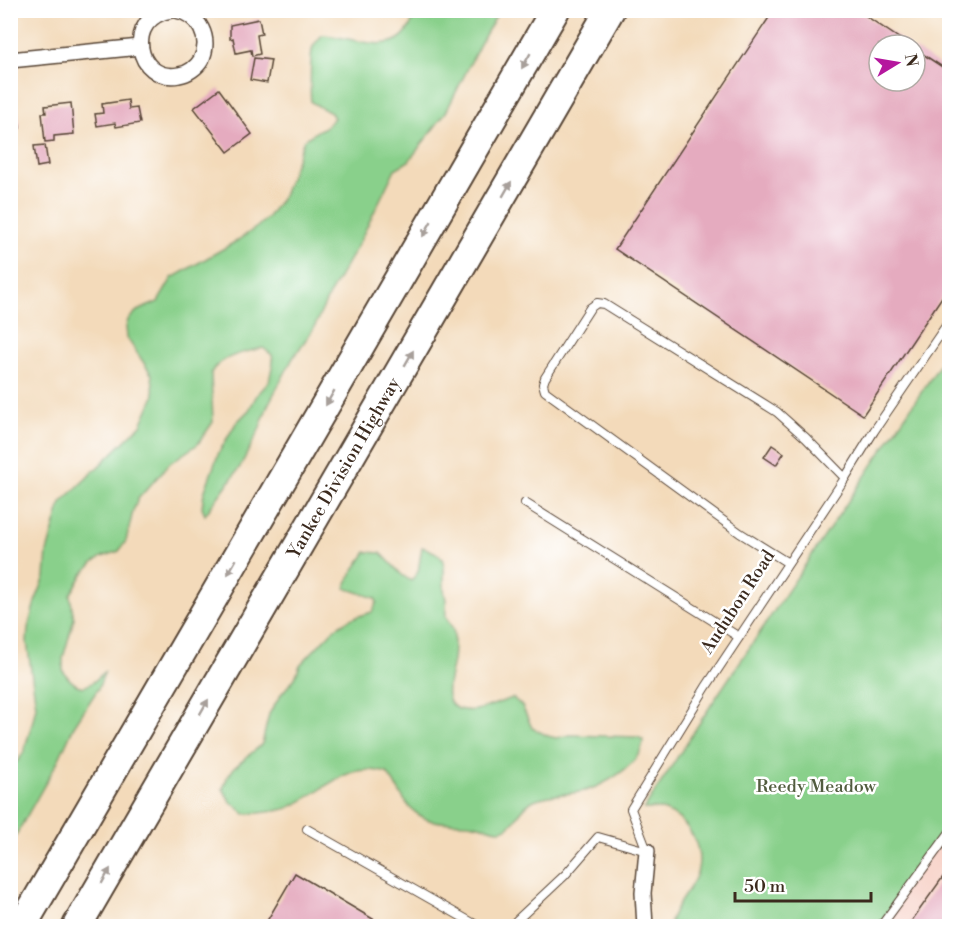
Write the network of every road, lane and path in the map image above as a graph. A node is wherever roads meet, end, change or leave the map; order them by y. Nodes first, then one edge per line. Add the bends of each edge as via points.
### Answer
1 (171, 10) edge
2 (176, 10) edge
3 (555, 10) edge
4 (610, 10) edge
5 (140, 47) junction
6 (10, 60) edge
7 (950, 320) edge
8 (844, 478) junction
9 (525, 503) dead end
10 (788, 563) junction
11 (739, 637) junction
12 (307, 829) dead end
13 (950, 832) edge
14 (647, 851) junction
15 (516, 921) dead end
16 (22, 927) edge
17 (77, 927) edge
18 (478, 927) edge
19 (645, 927) edge
20 (881, 927) edge

1 - 5 street via 147,23
2 - 5 street via 193,17 204,33 204,52 199,63 183,74 164,75 148,65
3 -> 16 highway
17 -> 4 highway, Yankee Division Highway
5 - 6 street
7 - 8 lane, Audubon Road
8 - 10 lane, Audubon Road
8 - 10 lane via 777,412 604,304 590,308 545,378 545,390 740,533
9 - 11 lane
10 - 11 lane, Audubon Road
11 - 14 lane, Audubon Road via 632,809
12 - 18 lane
13 - 20 lane
14 - 15 lane via 598,837
14 - 19 street, Audubon Road

